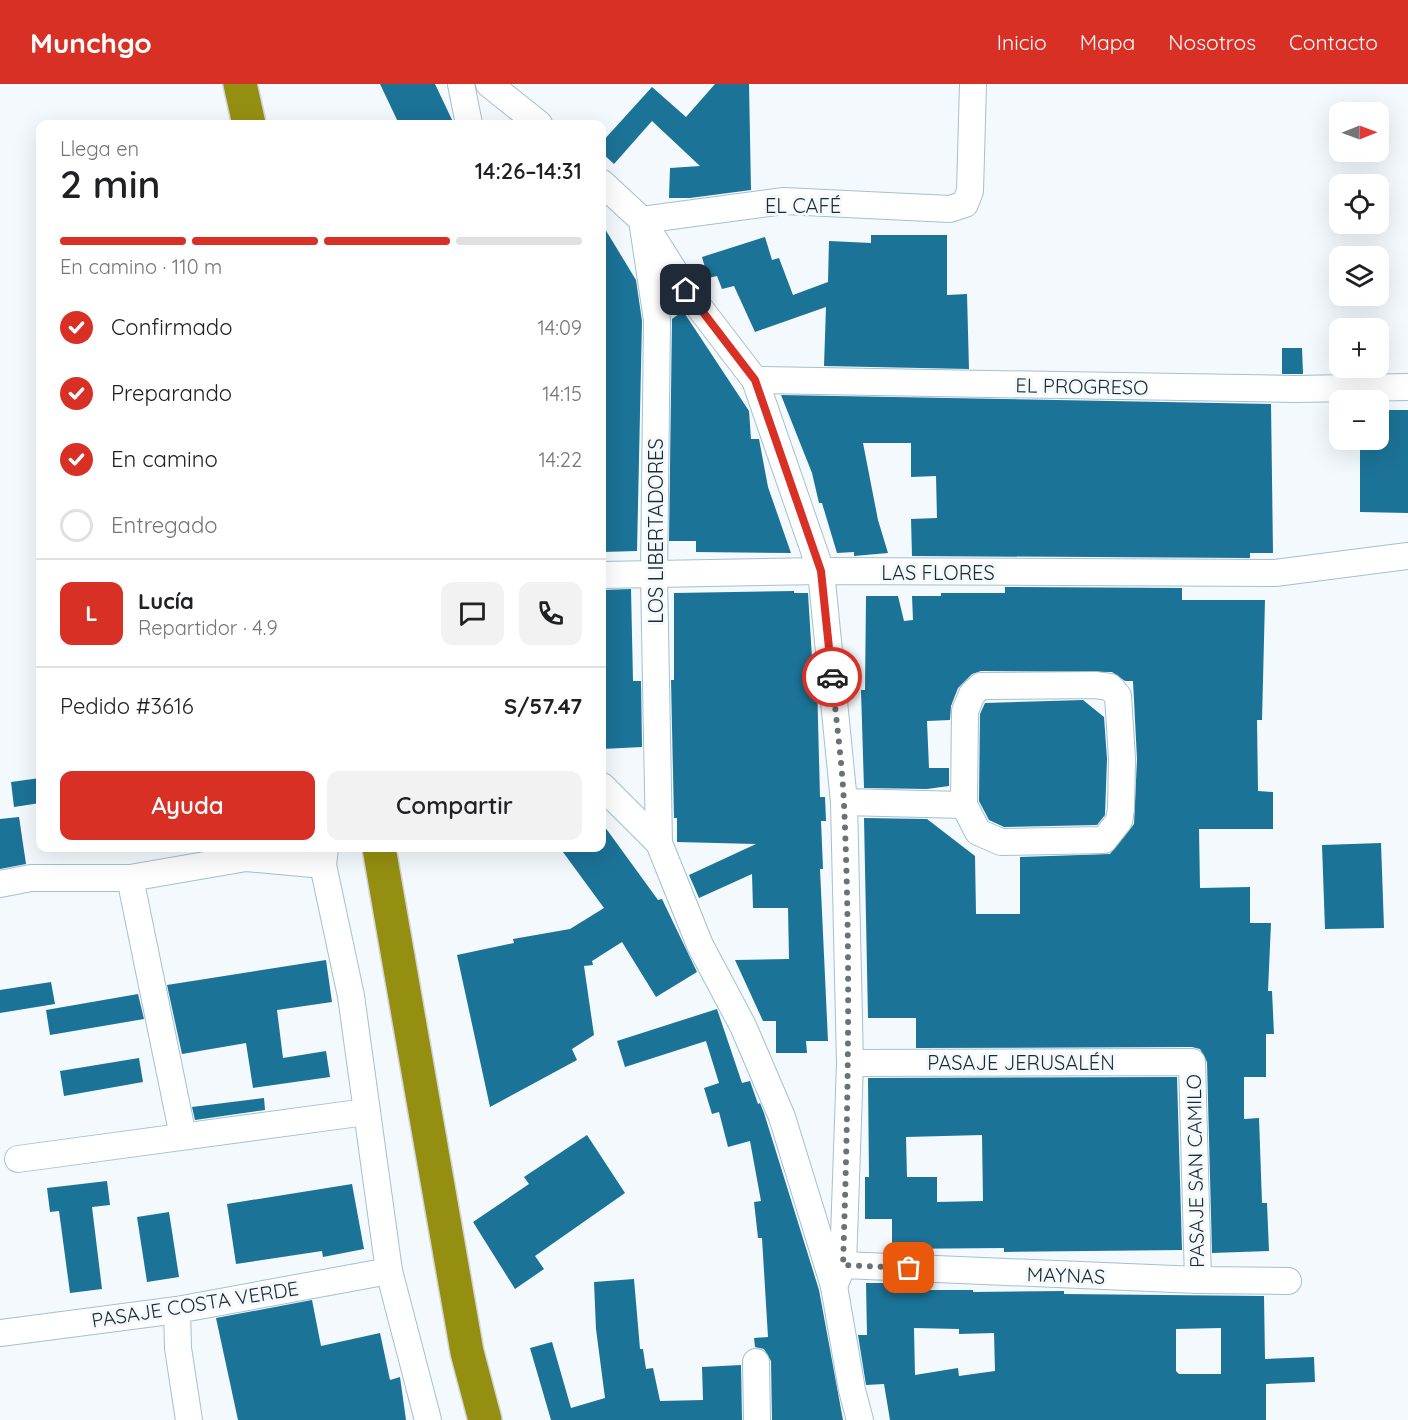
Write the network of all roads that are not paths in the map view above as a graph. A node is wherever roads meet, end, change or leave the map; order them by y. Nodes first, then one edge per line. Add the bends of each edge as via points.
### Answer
1 (240, 84) edge
2 (461, 84) edge
3 (489, 84) edge
4 (973, 84) edge
5 (248, 120) edge
6 (468, 120) edge
7 (534, 120) edge
8 (606, 187) edge
9 (642, 220) junction
10 (755, 380) junction
11 (1408, 387) edge
12 (1408, 556) edge
13 (821, 571) junction
14 (606, 575) edge
15 (654, 575) junction
16 (606, 790) edge
17 (844, 802) junction
18 (964, 805) junction
19 (659, 843) junction
20 (380, 852) edge
21 (324, 856) edge
22 (130, 878) junction
23 (0, 884) edge
24 (1192, 1062) joint
25 (850, 1063) junction
26 (366, 1112) junction
27 (183, 1136) junction
28 (18, 1159) dead end
29 (389, 1271) junction
30 (839, 1275) junction
31 (1198, 1280) junction
32 (1288, 1281) dead end
33 (177, 1310) junction
34 (0, 1333) edge
35 (756, 1362) dead end
36 (189, 1420) edge
37 (428, 1420) edge
38 (485, 1420) edge
39 (757, 1420) edge
40 (860, 1420) edge

1 - 5 highway
2 - 6 street
3 - 7 street
4 - 9 street, EL CAFÉ via 970,191 965,204 950,209 784,201
8 - 9 street
9 - 10 street via 686,290
9 - 15 street, LOS LIBERTADORES via 657,320
10 - 11 street, EL PROGRESO via 1295,389
10 - 13 street
12 - 13 street, LAS FLORES via 1275,573
13 - 15 street, LAS FLORES
13 - 17 street
14 - 15 street, LAS FLORES
15 - 19 street, LOS LIBERTADORES
16 - 19 street
17 - 18 street
17 - 25 street
18 - 18 street via 978,832 1001,842 1104,840 1119,820 1121,809 1118,696 1110,687 1095,685 981,686 972,694 965,711
19 - 30 street via 700,945 743,1026 782,1117
20 - 38 highway via 467,1352
21 - 22 street via 246,858
21 - 26 street via 351,996
22 - 23 street via 31,878
22 - 27 street
24 - 25 street, PASAJE JERUSALÉN
24 - 31 street, PASAJE SAN CAMILO
25 - 30 street
26 - 27 street
26 - 29 street
27 - 28 street
29 - 33 street, PASAJE COSTA VERDE
29 - 37 street
30 - 31 street, MAYNAS
30 - 40 street via 852,1390
31 - 32 street, MAYNAS
33 - 34 street, PASAJE COSTA VERDE
33 - 36 street via 178,1348
35 - 39 street

